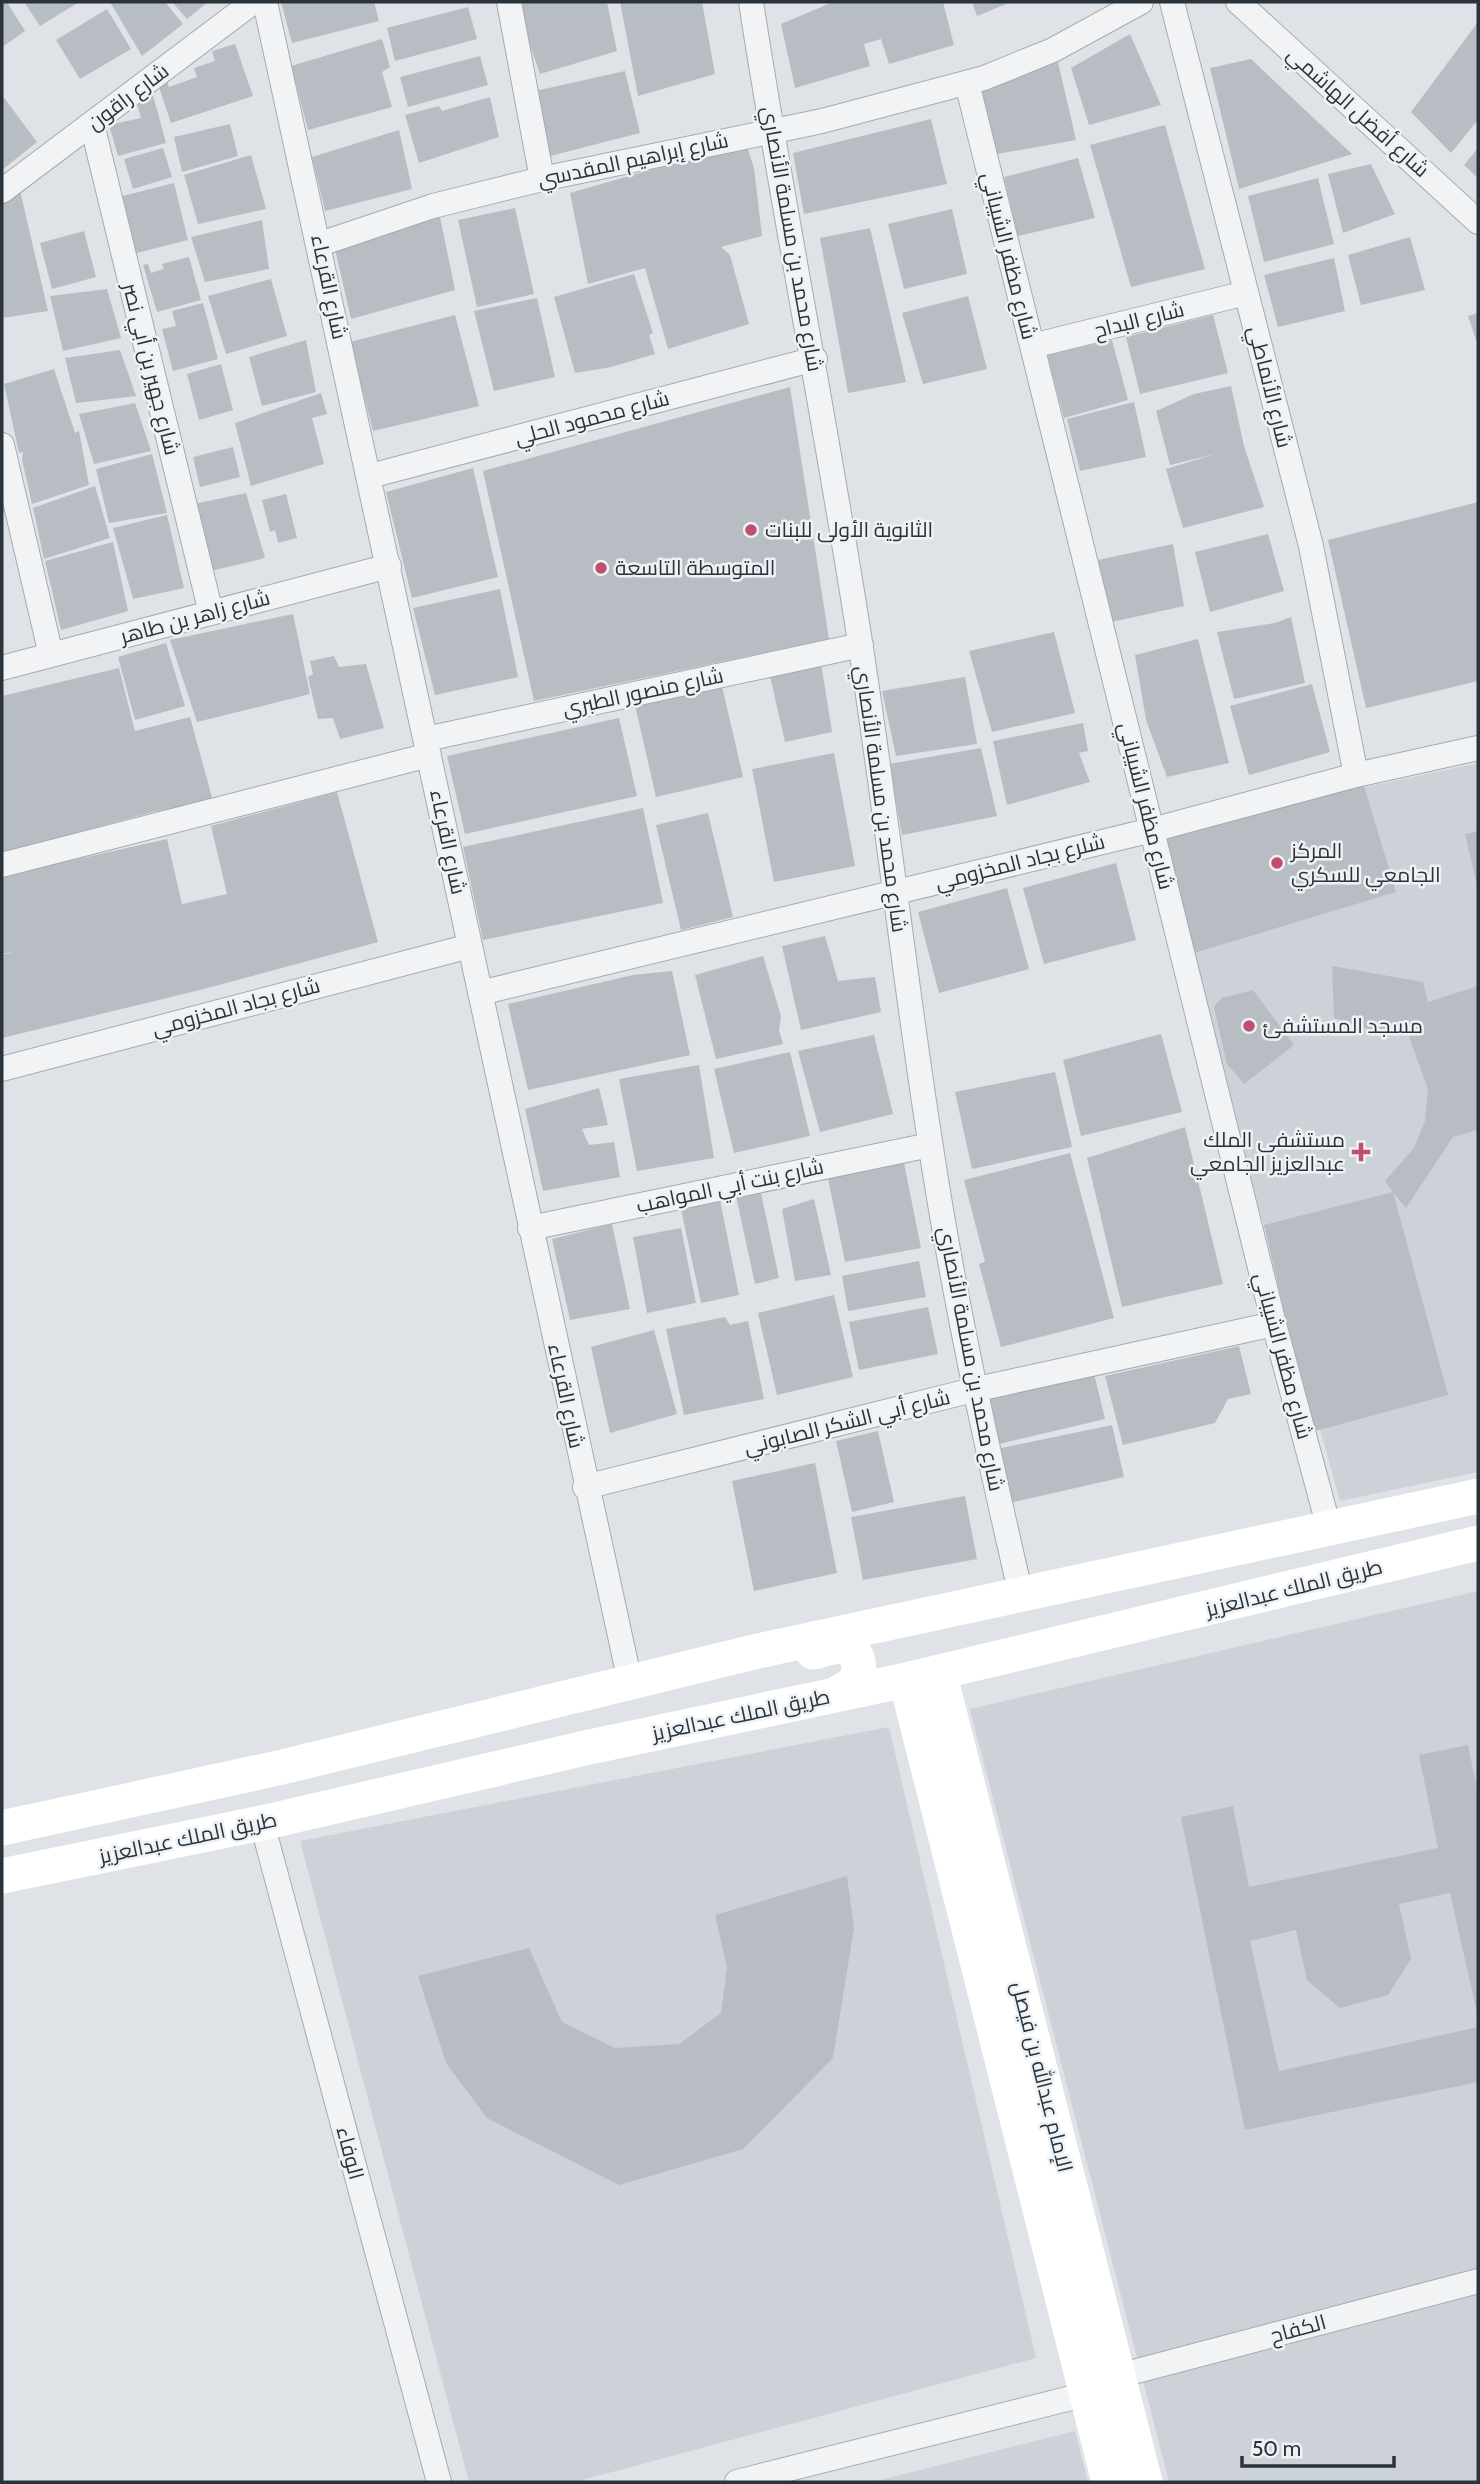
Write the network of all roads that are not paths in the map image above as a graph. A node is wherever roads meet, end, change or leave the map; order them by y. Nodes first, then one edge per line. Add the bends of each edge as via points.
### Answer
1 (253, 2) edge
2 (265, 2) edge
3 (509, 2) edge
4 (751, 2) edge
5 (1140, 2) edge
6 (1172, 2) edge
7 (1238, 2) edge
8 (967, 83) junction
9 (92, 124) junction
10 (771, 130) junction
11 (542, 179) junction
12 (2, 191) edge
13 (1478, 222) edge
14 (320, 244) junction
15 (1247, 293) junction
16 (1032, 346) junction
17 (815, 359) junction
18 (2, 445) edge
19 (5, 476) edge
20 (370, 476) junction
21 (389, 566) junction
22 (211, 613) junction
23 (861, 645) junction
24 (51, 655) junction
25 (2, 668) edge
26 (428, 747) junction
27 (1478, 748) edge
28 (1356, 775) junction
29 (1152, 830) junction
30 (2, 865) edge
31 (893, 892) junction
32 (470, 946) junction
33 (480, 993) junction
34 (2, 1069) edge
35 (930, 1145) junction
36 (530, 1228) junction
37 (1274, 1324) junction
38 (973, 1390) junction
39 (586, 1487) junction
40 (1478, 1496) edge
41 (1329, 1528) junction
42 (1478, 1543) edge
43 (1021, 1595) junction
44 (923, 1676) junction
45 (630, 1682) junction
46 (835, 1695) junction
47 (500, 1715) junction
48 (262, 1824) junction
49 (2, 1828) edge
50 (2, 1876) edge
51 (1478, 2281) edge
52 (1118, 2376) junction
53 (1087, 2394) junction
54 (439, 2482) edge
55 (737, 2482) edge
56 (1109, 2482) edge
57 (1145, 2482) edge

1 - 9 street, شارع راقون
2 - 14 street, شارع القرعاء
3 - 11 street
4 - 10 street, شارع محمد بن مسلمة الأنصاري
5 - 8 street, شارع إبراهيم المقدسي via 1053,50
6 - 15 street, شارع الأنماطي
7 - 13 street, شارع أفضل الهاشمي
8 - 10 street, شارع إبراهيم المقدسي
8 - 16 street, شارع مظفر الشيباني
9 - 12 street, شارع راقون
9 - 22 street, شارع جهير بن أبي نصر
10 - 11 street, شارع إبراهيم المقدسي
10 - 17 street, شارع محمد بن مسلمة الأنصاري
11 - 14 street, شارع إبراهيم المقدسي via 433,206
14 - 20 street, شارع القرعاء
15 - 16 street, شارع البداح
15 - 28 street, شارع الأنماطي via 1311,546
16 - 29 street, شارع مظفر الشيباني
17 - 20 street, شارع محمود الحلي
17 - 23 street, شارع محمد بن مسلمة الأنصاري
18 - 19 street
19 - 24 street
20 - 21 street, شارع القرعاء
21 - 22 street, شارع زاهر بن طاهر
21 - 26 street, شارع القرعاء
22 - 24 street, شارع زاهر بن طاهر
23 - 26 street, شارع منصور الطبري
23 - 31 street, شارع محمد بن مسلمة الأنصاري
24 - 25 street, شارع زاهر بن طاهر
26 - 30 street, شارع منصور الطبري
26 - 32 street, شارع القرعاء
27 - 28 street, شلرع بجاد المخزومي
28 - 29 street, شلرع بجاد المخزومي
29 - 31 street, شلرع بجاد المخزومي
29 - 37 street, شارع مظفر الشيباني
31 - 33 street, شلرع بجاد المخزومي
31 - 35 street, شارع محمد بن مسلمة الأنصاري
32 - 33 street, شارع القرعاء
32 - 34 street, شارع بجاد المخزومي
33 - 36 street, شارع القرعاء
35 - 36 street, شارع بنت أبي المواهب
35 - 38 street, شارع محمد بن مسلمة الأنصاري
36 - 39 street, شارع القرعاء
37 - 38 street, شارع أبي الشكر الصابوني
37 - 41 street, شارع مظفر الشيباني
38 - 39 street, شارع أبي الشكر الصابوني
38 - 43 street, شارع محمد بن مسلمة الأنصاري
39 - 45 street, شارع القرعاء
40 - 41 main road
41 - 43 main road
42 - 44 main road, طريق الملك عبدالعزيز
43 - 45 main road
44 - 46 main road, طريق الملك عبدالعزيز
44 - 52 main road, الإمام عبدالله بن فيصل
44 - 53 main road, الإمام عبدالله بن فيصل
45 - 47 main road
46 - 47 main road via 853,1682 859,1668 857,1656 848,1648 590,1703
46 - 48 main road, طريق الملك عبدالعزيز
47 - 49 main road
48 - 50 main road, طريق الملك عبدالعزيز
48 - 54 street, الوفاء
51 - 52 street, الكفاح
52 - 57 main road, الإمام عبدالله بن فيصل
53 - 55 street
53 - 56 main road, الإمام عبدالله بن فيصل

